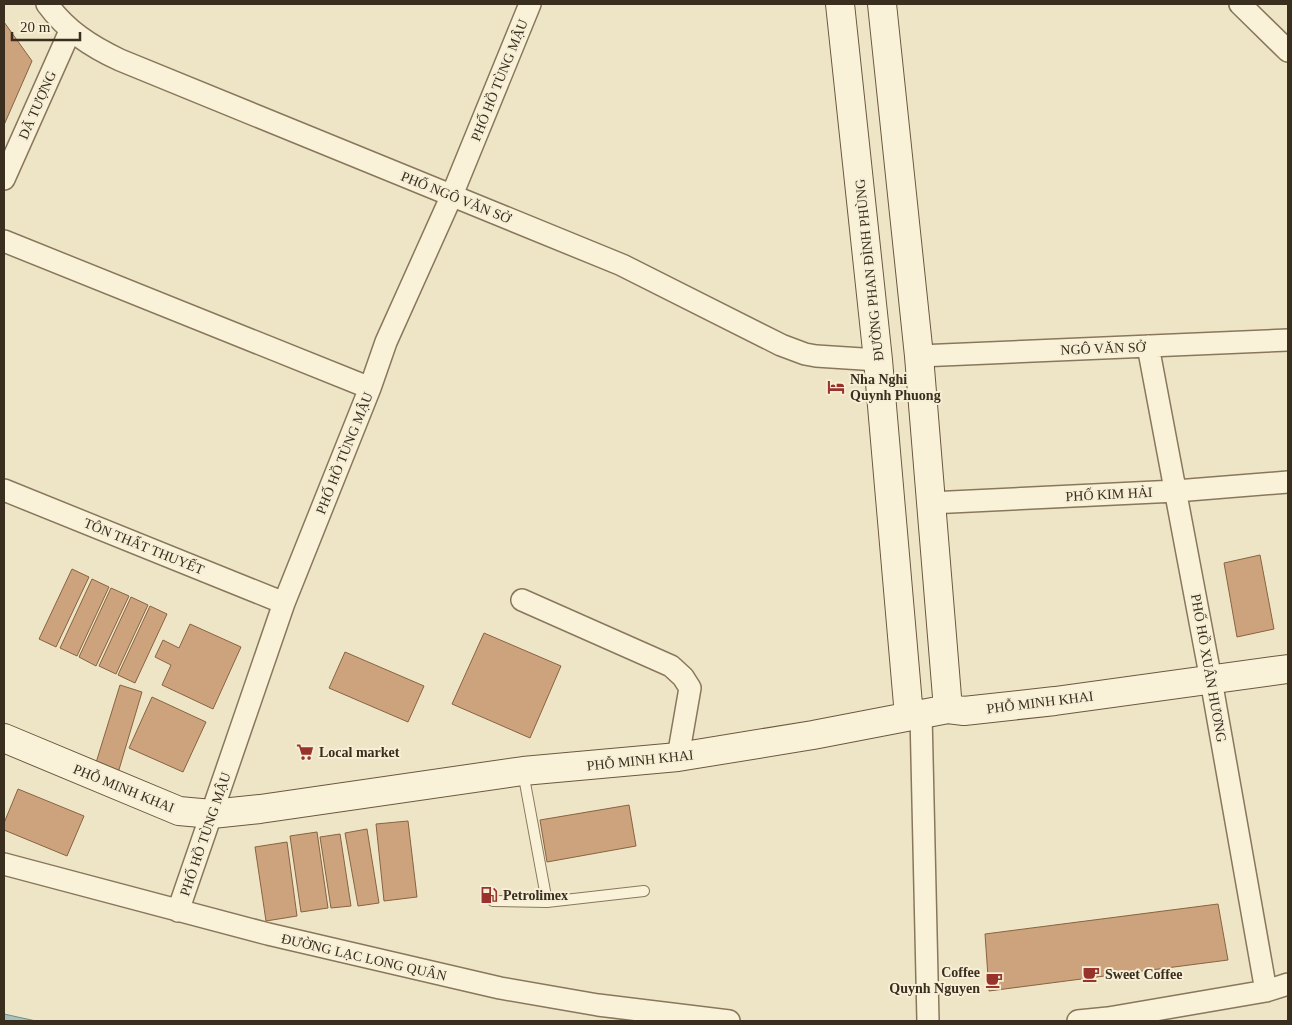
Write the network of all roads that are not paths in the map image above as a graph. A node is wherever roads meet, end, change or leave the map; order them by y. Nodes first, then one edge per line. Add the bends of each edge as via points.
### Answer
1 (47, 4) edge
2 (530, 4) edge
3 (840, 4) edge
4 (882, 4) edge
5 (1240, 4) edge
6 (70, 31) junction
7 (1288, 51) edge
8 (4, 180) edge
9 (452, 195) junction
10 (4, 241) edge
11 (1288, 340) edge
12 (1148, 346) junction
13 (919, 356) junction
14 (878, 360) junction
15 (370, 388) junction
16 (1288, 482) edge
17 (4, 490) edge
18 (1176, 491) junction
19 (930, 503) junction
20 (522, 600) dead end
21 (284, 603) junction
22 (1288, 669) edge
23 (1211, 680) junction
24 (948, 709) junction
25 (915, 715) junction
26 (4, 738) edge
27 (678, 757) junction
28 (522, 771) junction
29 (212, 814) junction
30 (4, 864) edge
31 (644, 891) dead end
32 (493, 901) dead end
33 (546, 902) junction
34 (178, 911) junction
35 (1288, 984) edge
36 (1266, 990) junction
37 (729, 1021) edge
38 (928, 1021) edge
39 (1078, 1021) edge

1 - 6 street, PHỐ NGÔ VĂN SỞ
2 - 9 street, PHỐ HỒ TÙNG MẬU
3 - 14 street, ĐƯỜNG PHAN ĐÌNH PHÙNG
4 - 13 street
5 - 7 street
6 - 8 street, DÃ TƯỢNG
6 - 9 street, PHỐ NGÔ VĂN SỞ via 120,60
9 - 14 street, PHỐ NGÔ VĂN SỞ via 622,265 804,354
9 - 15 street, PHỐ HỒ TÙNG MẬU via 386,342
10 - 15 street
11 - 12 street, NGÔ VĂN SỞ
12 - 13 street, NGÔ VĂN SỞ
12 - 18 street, PHỐ HỒ XUÂN HƯƠNG
13 - 14 street
13 - 19 street
14 - 25 street, ĐƯỜNG PHAN ĐÌNH PHÙNG
15 - 21 street, PHỐ HỒ TÙNG MẬU
16 - 18 street, PHỐ KIM HẢI
17 - 21 street, TÔN THẤT THUYẾT
18 - 19 street, PHỐ KIM HẢI
18 - 23 street, PHỐ HỒ XUÂN HƯƠNG
19 - 24 street
20 - 27 street via 671,666 683,677 690,688
21 - 29 street, PHỐ HỒ TÙNG MẬU
22 - 23 street, PHỖ MINH KHAI
23 - 24 street, PHỖ MINH KHAI via 1028,704 964,711
23 - 36 street, PHỐ HỒ XUÂN HƯƠNG
24 - 25 street, PHỖ MINH KHAI
25 - 27 street, PHỖ MINH KHAI
25 - 38 street
26 - 29 street, PHỖ MINH KHAI via 179,811
27 - 28 street, PHỖ MINH KHAI
28 - 29 street, PHỖ MINH KHAI
28 - 33 lane
29 - 34 street, PHỐ HỒ TÙNG MẬU
30 - 34 street, ĐƯỜNG LẠC LONG QUÂN
31 - 33 lane
32 - 33 lane
34 - 37 street, ĐƯỜNG LẠC LONG QUÂN via 500,988 598,1005
35 - 36 street
36 - 39 street

